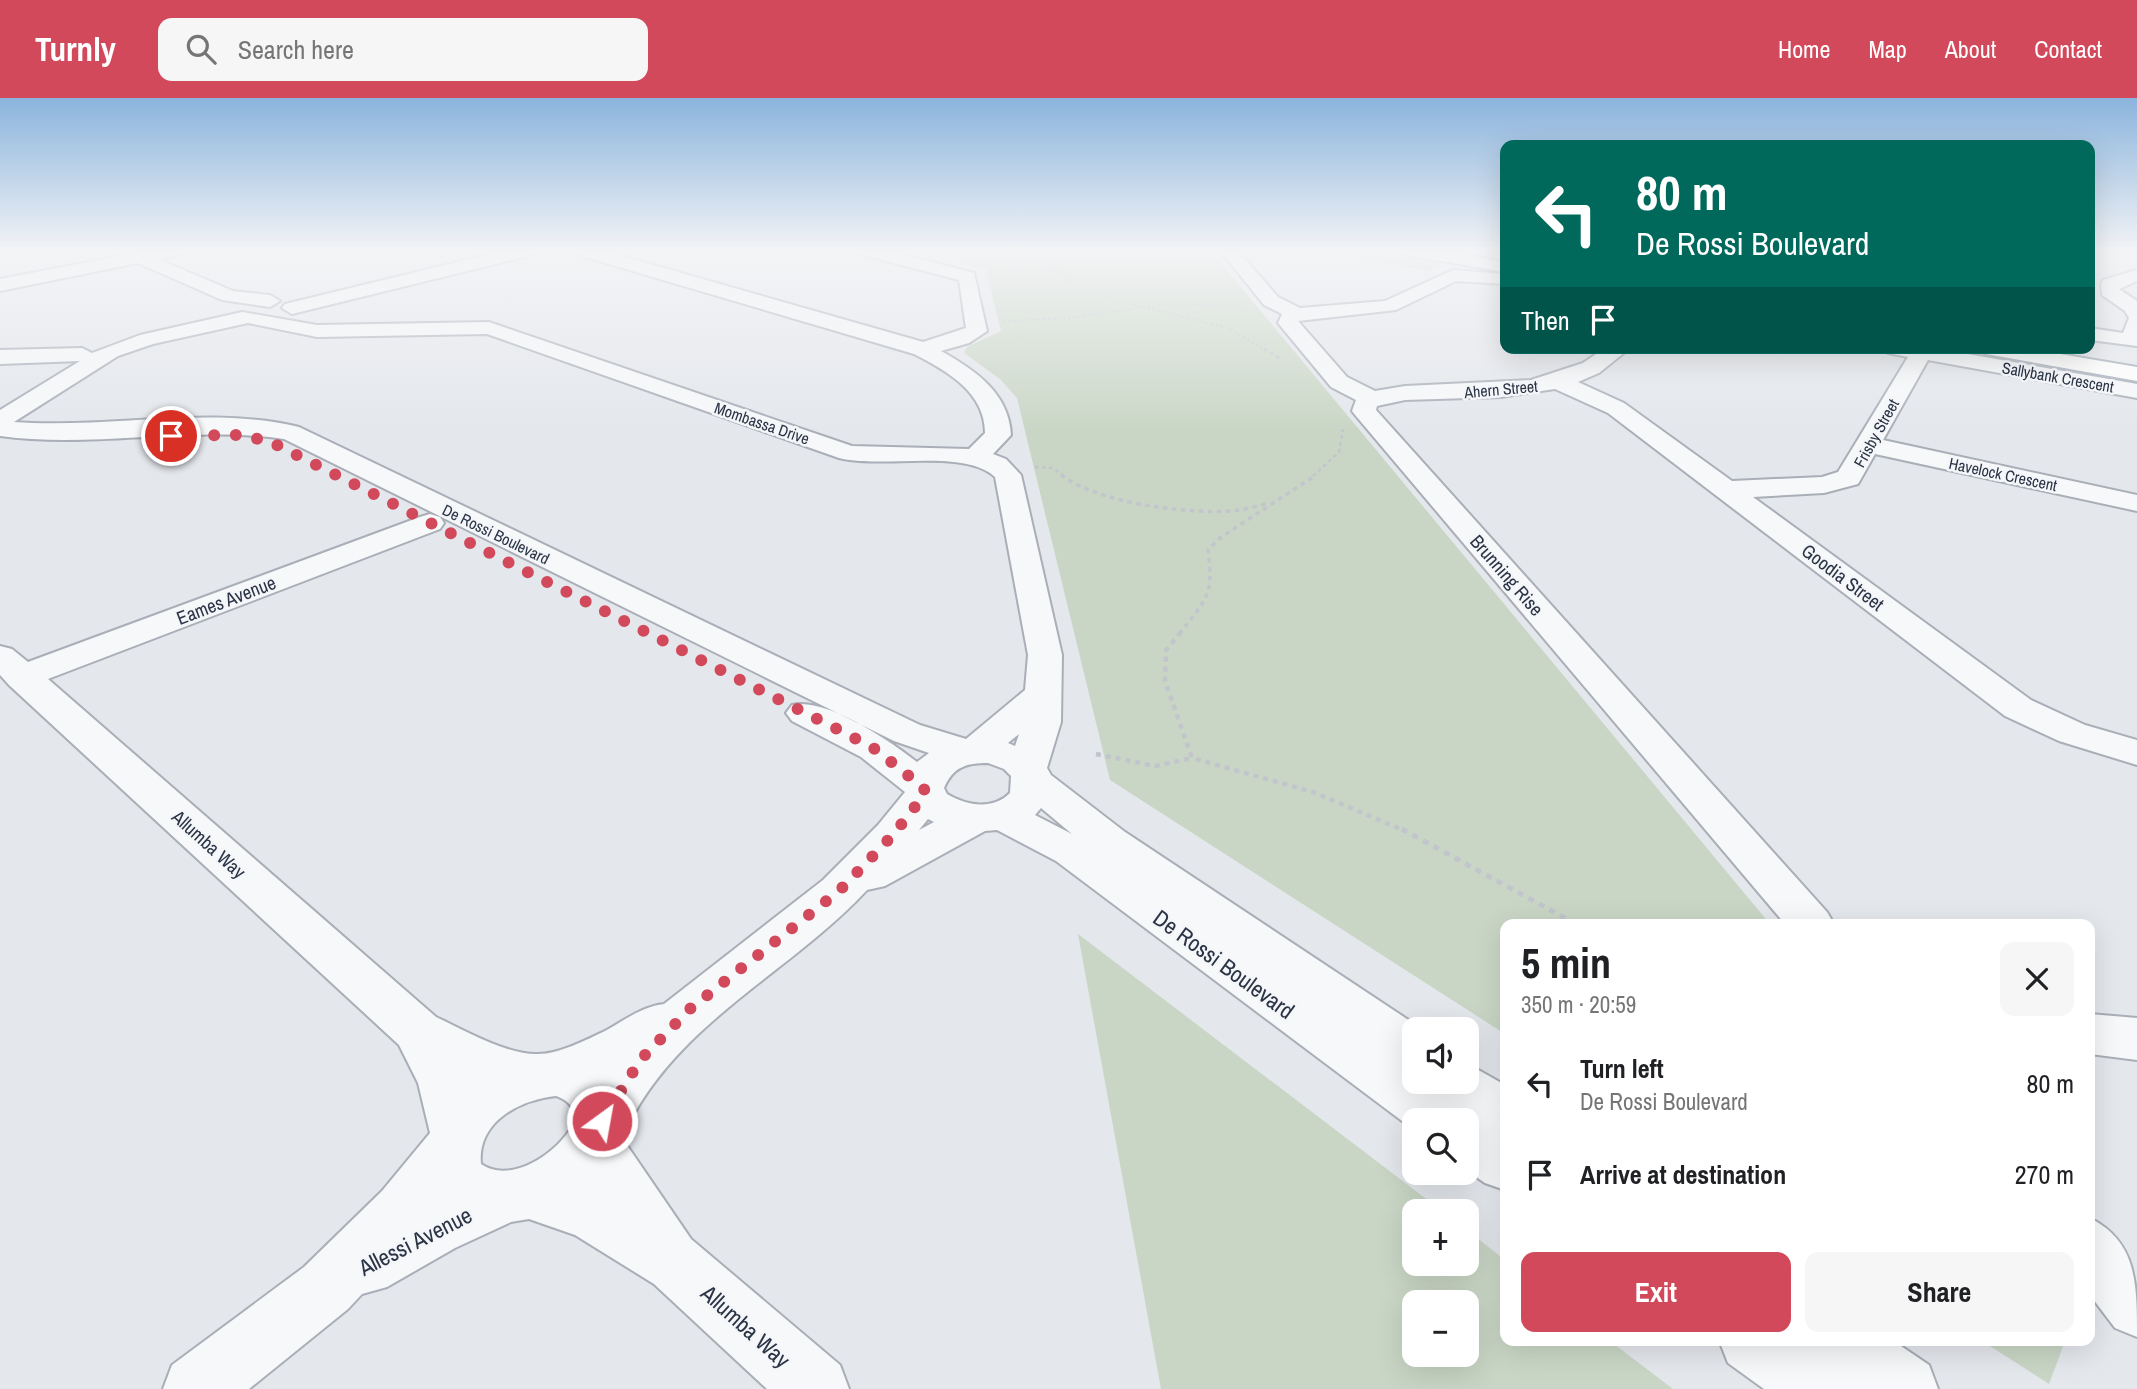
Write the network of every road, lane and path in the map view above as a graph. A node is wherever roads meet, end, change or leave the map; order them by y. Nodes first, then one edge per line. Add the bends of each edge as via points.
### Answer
1 (256, 310) edge
2 (256, 310) edge
3 (287, 310) edge
4 (796, 310) edge
5 (975, 310) edge
6 (1122, 310) edge
7 (1148, 310) edge
8 (1287, 310) edge
9 (238, 311) junction
10 (2137, 321) edge
11 (978, 323) junction
12 (2095, 335) edge
13 (922, 349) junction
14 (82, 354) junction
15 (1612, 354) edge
16 (1907, 354) edge
17 (1931, 354) edge
18 (2021, 354) edge
19 (0, 357) edge
20 (1288, 363) dead end
21 (2137, 374) edge
22 (1559, 382) junction
23 (2137, 391) edge
24 (1373, 398) junction
25 (1341, 421) dead end
26 (0, 426) edge
27 (1869, 445) junction
28 (977, 456) junction
29 (1004, 469) junction
30 (1726, 490) junction
31 (1273, 502) junction
32 (2137, 503) edge
33 (430, 523) junction
34 (11, 667) edge
35 (1042, 695) junction
36 (971, 752) junction
37 (2137, 753) edge
38 (1096, 754) dead end
39 (1192, 758) junction
40 (1030, 775) junction
41 (925, 791) junction
42 (988, 817) junction
43 (839, 891) junction
44 (1567, 919) edge
45 (1807, 919) edge
46 (691, 1008) junction
47 (418, 1031) junction
48 (2095, 1035) edge
49 (2137, 1039) edge
50 (1402, 1043) edge
51 (546, 1075) junction
52 (1476, 1094) edge
53 (1425, 1108) edge
54 (1500, 1111) edge
55 (599, 1132) junction
56 (454, 1141) junction
57 (1479, 1147) edge
58 (1500, 1162) edge
59 (517, 1195) junction
60 (2095, 1253) edge
61 (676, 1263) junction
62 (327, 1288) junction
63 (2137, 1306) edge
64 (1759, 1346) edge
65 (1844, 1346) edge
66 (196, 1389) edge
67 (816, 1389) edge
68 (1819, 1389) edge
69 (1905, 1389) edge

1 - 9 street, Mombassa Drive
2 - 9 street
3 - 28 street, Mombassa Drive via 325,331 484,327 848,453 883,458
4 - 13 street
5 - 11 street
6 - 11 path
7 - 20 path via 1227,328
8 - 24 street via 1288,323 1339,382
9 - 14 street via 122,339
9 - 26 street via 110,351
10 - 12 street via 2131,341
11 - 13 street via 977,331 969,336
13 - 28 street via 969,379 990,406 998,435
14 - 19 street
14 - 26 street
15 - 22 street, Ahern Street via 1587,373
16 - 27 street, Frisby Street
17 - 23 street, Sallybank Crescent
18 - 21 main road
22 - 24 street, Ahern Street via 1519,389
22 - 30 street, Goodia Street via 1616,408
24 - 45 street, Brunning Rise via 1365,403 1364,411
25 - 31 path via 1339,452 1320,472
26 - 33 street, De Rossi Boulevard via 256,437
26 - 36 street, De Rossi Boulevard via 57,433 241,425 290,432 907,733
27 - 30 street, Frisby Street via 1854,473 1840,483
27 - 32 street, Havelock Crescent
28 - 29 street, Mombassa Drive
29 - 31 path via 1044,466 1092,489 1192,510 1229,511
29 - 35 street via 1045,655
30 - 37 street, Goodia Street via 2018,708 2072,733
31 - 39 path via 1208,551 1212,582 1204,603 1166,650 1165,681
33 - 34 street, Eames Avenue
33 - 41 street, De Rossi Boulevard via 853,737 893,762
34 - 47 street, Allumba Way
35 - 36 street
35 - 40 street via 1042,722
36 - 40 street via 1006,755
36 - 41 street via 936,765 927,776
38 - 39 path via 1155,766
39 - 44 path via 1254,772 1332,798
40 - 42 street via 1025,801
40 - 50 street, De Rossi Boulevard via 1110,842
41 - 42 street via 942,812
41 - 43 street via 893,835
42 - 43 street
42 - 53 street, De Rossi Boulevard via 1071,851
43 - 46 street
46 - 51 street via 620,1046
46 - 55 street via 641,1059
47 - 51 street, Allumba Way via 477,1060
47 - 56 street, Allumba Way via 445,1083
48 - 49 street
51 - 55 street via 577,1078 593,1088 600,1103
51 - 56 street via 511,1083 489,1096 471,1112
52 - 54 street
55 - 59 street via 579,1163 564,1175
55 - 61 street, Allumba Way via 622,1190
56 - 59 street via 452,1170 463,1185 480,1195
56 - 62 street, Allessi Avenue via 403,1210
57 - 58 street
59 - 61 street, Allumba Way via 594,1215
59 - 62 street, Allessi Avenue via 434,1228
60 - 63 street
61 - 67 street, Allumba Way
62 - 66 street, Allessi Avenue
64 - 68 street
65 - 69 street

